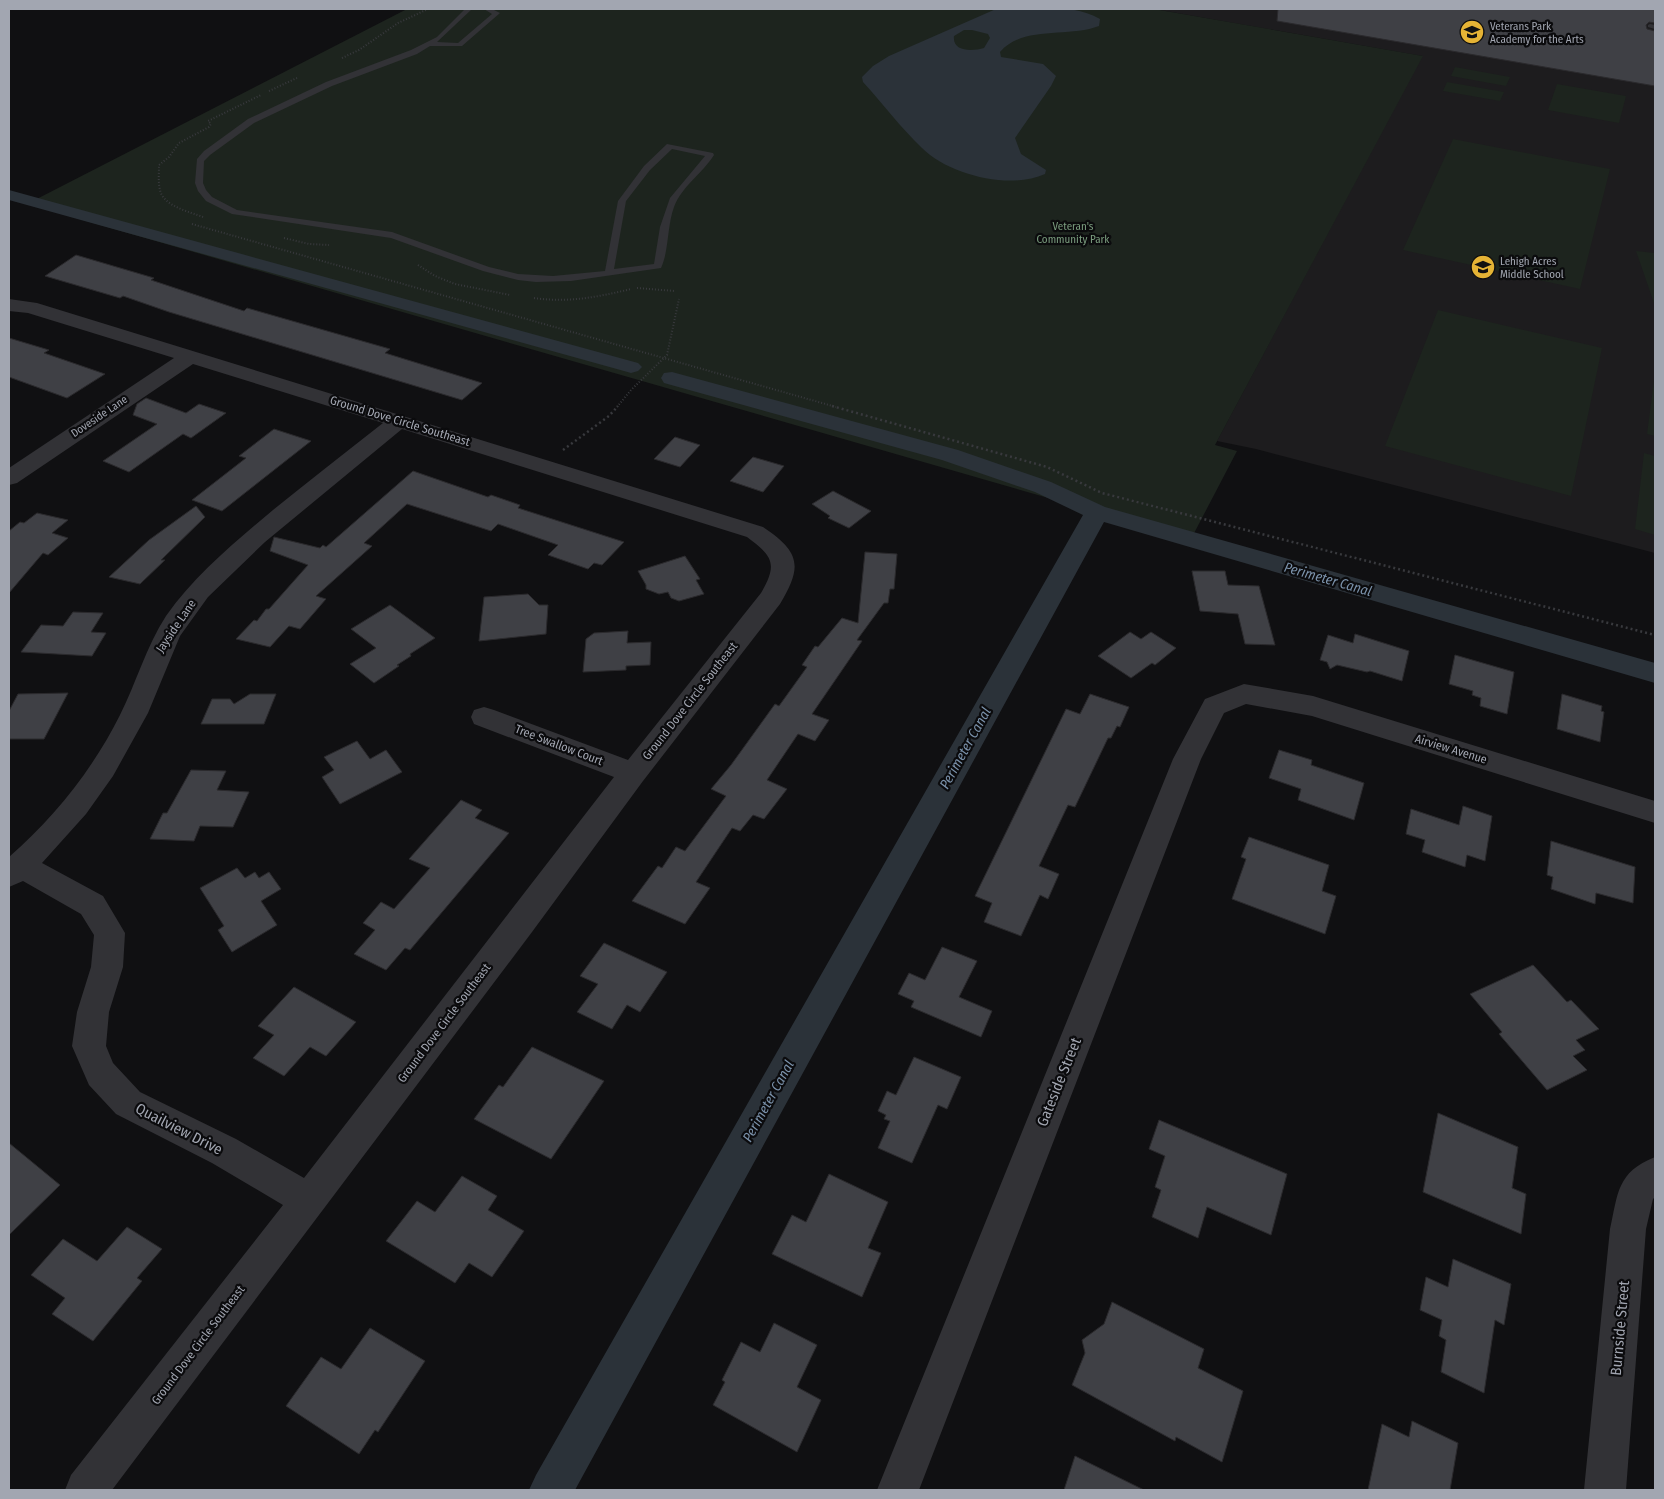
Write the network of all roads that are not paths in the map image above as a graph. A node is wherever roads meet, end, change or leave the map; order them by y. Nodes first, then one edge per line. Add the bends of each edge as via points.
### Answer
1 (469, 9) edge
2 (487, 9) edge
3 (428, 44) junction
4 (609, 272) junction
5 (9, 305) edge
6 (191, 356) junction
7 (399, 421) junction
8 (9, 478) edge
9 (1244, 694) joint
10 (484, 717) dead end
11 (633, 773) junction
12 (1655, 812) edge
13 (15, 870) edge
14 (1655, 1174) edge
15 (308, 1200) junction
16 (86, 1490) edge
17 (898, 1490) edge
18 (1605, 1490) edge

1 - 3 lane
2 - 3 lane via 497,13 465,43 454,47
3 - 4 lane via 304,95 235,131 200,162 202,191 209,199 235,212 392,235 517,277 562,280
4 - 4 lane via 622,201 647,168 670,146 710,155 677,192 664,225 658,266
5 - 6 street, Ground Dove Circle Southeast via 30,307
6 - 7 street, Ground Dove Circle Southeast
6 - 8 street, Doveside Lane
7 - 11 street, Ground Dove Circle Southeast via 755,532 774,545 784,562 782,579 771,598
7 - 13 street, Jayside Lane via 259,535 200,592 158,652 129,724 92,788
9 - 12 street, Airview Avenue via 1313,706
9 - 17 street, Gateside Street via 1214,706 1187,759
10 - 11 street, Tree Swallow Court
11 - 15 street, Ground Dove Circle Southeast
13 - 15 street, Quailview Drive via 92,905 110,933 108,967 93,1012 89,1046 102,1074 128,1103 224,1151
14 - 18 street, Burnside Street via 1637,1189 1628,1229
15 - 16 street, Ground Dove Circle Southeast

